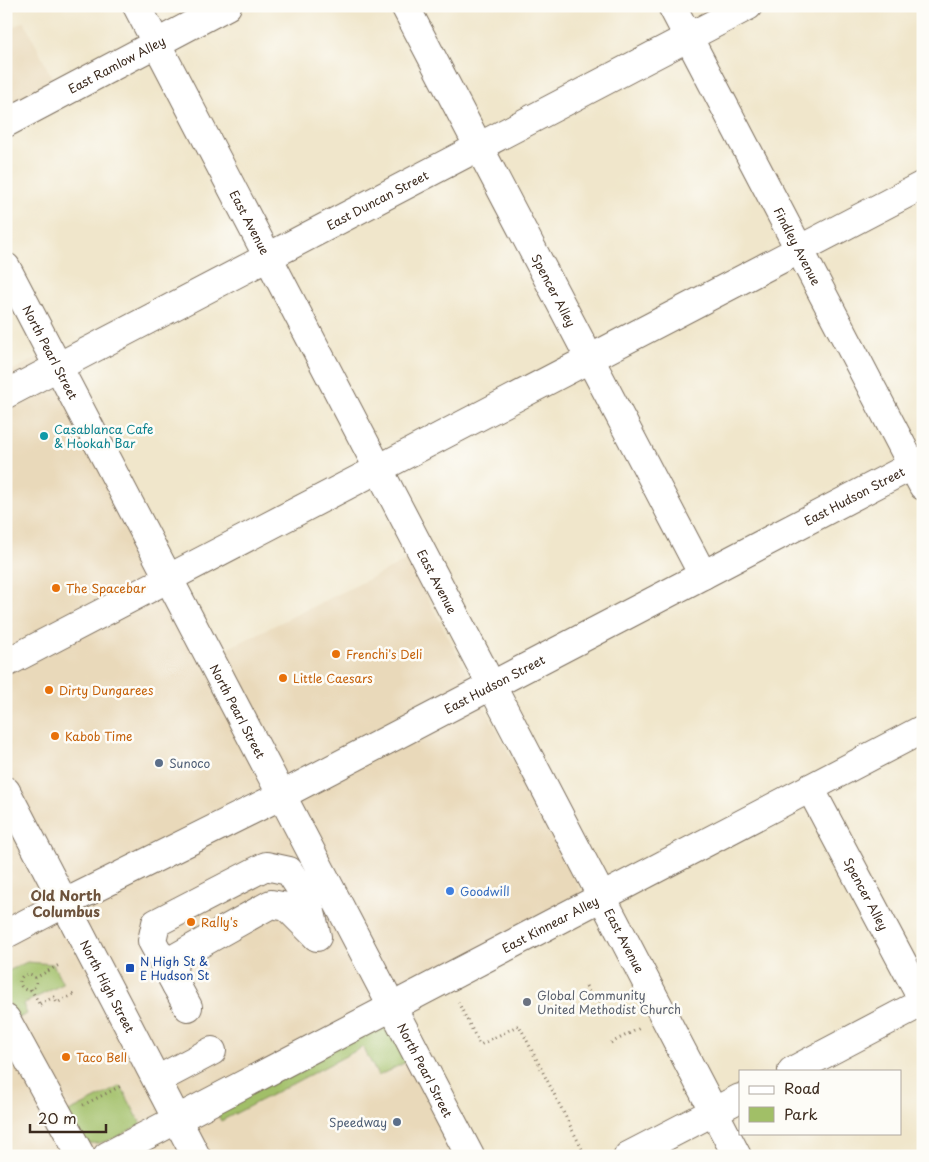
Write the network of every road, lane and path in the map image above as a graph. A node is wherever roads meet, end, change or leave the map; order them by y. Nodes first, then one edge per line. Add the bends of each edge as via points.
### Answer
1 (137, 6) edge
2 (227, 6) edge
3 (405, 6) edge
4 (672, 6) edge
5 (748, 6) edge
6 (687, 38) junction
7 (156, 43) junction
8 (6, 122) edge
9 (478, 147) junction
10 (923, 185) edge
11 (800, 250) junction
12 (268, 257) junction
13 (6, 268) edge
14 (590, 359) junction
15 (58, 366) junction
16 (6, 394) edge
17 (378, 469) junction
18 (919, 471) edge
19 (703, 575) junction
20 (169, 578) junction
21 (6, 663) edge
22 (492, 685) junction
23 (923, 729) edge
24 (810, 788) junction
25 (6, 791) edge
26 (282, 795) junction
27 (601, 897) junction
28 (65, 903) junction
29 (6, 934) edge
30 (59, 965) dead end
31 (35, 978) junction
32 (446, 978) junction
33 (586, 986) dead end
34 (31, 989) junction
35 (627, 990) dead end
36 (74, 994) dead end
37 (182, 996) joint
38 (923, 1001) edge
39 (392, 1006) junction
40 (6, 1019) edge
41 (645, 1025) dead end
42 (612, 1043) dead end
43 (212, 1051) dead end
44 (794, 1070) edge
45 (157, 1080) junction
46 (739, 1099) edge
47 (714, 1112) junction
48 (177, 1119) junction
49 (583, 1151) dead end
50 (81, 1156) edge
51 (107, 1156) edge
52 (196, 1156) edge
53 (470, 1156) edge
54 (628, 1156) edge
55 (737, 1156) edge

1 - 7 street, East Avenue
2 - 7 street, East Ramlow Alley
3 - 9 street, Spencer Alley
4 - 6 street, Findley Avenue
5 - 6 street, East Duncan Street
6 - 9 street, East Duncan Street
6 - 11 street, Findley Avenue
7 - 8 street, East Ramlow Alley
7 - 12 street, East Avenue
9 - 12 street, East Duncan Street
9 - 14 street, Spencer Alley
10 - 11 street
11 - 14 street
11 - 18 street, Findley Avenue
12 - 15 street, East Duncan Street
12 - 17 street, East Avenue
13 - 15 street, North Pearl Street
14 - 17 street
14 - 19 street, Spencer Alley
15 - 16 street, East Duncan Street
15 - 20 street, North Pearl Street
17 - 20 street
17 - 22 street, East Avenue
18 - 19 street, East Hudson Street
19 - 22 street, East Hudson Street
20 - 21 street
20 - 26 street, North Pearl Street
22 - 26 street, East Hudson Street
22 - 27 street, East Avenue
23 - 24 street, East Kinnear Alley
24 - 27 street, East Kinnear Alley
24 - 38 street, Spencer Alley
25 - 28 street, North High Street
26 - 28 street, East Hudson Street
26 - 39 street, North Pearl Street
27 - 32 street, East Kinnear Alley
27 - 47 street, East Avenue
28 - 29 street, East Hudson Street
28 - 45 street, North High Street
30 - 31 path
31 - 34 path via 36,983
31 - 34 path via 26,974 21,980 22,987
32 - 39 street, East Kinnear Alley
32 - 49 path via 480,1045 519,1025
33 - 35 path via 598,1002
34 - 36 path via 41,1006 54,997 57,1003
37 - 37 street via 152,941 156,923 266,866 289,871 308,900 317,937 287,907 271,904 175,958 173,969
38 - 44 street
39 - 48 street, East Kinnear Alley
39 - 53 street, North Pearl Street
40 - 50 street
41 - 42 path
43 - 45 street
45 - 48 street, North High Street
46 - 47 street
47 - 54 street
47 - 55 street, East Avenue
48 - 51 street, East Kinnear Alley
48 - 52 street, North High Street

